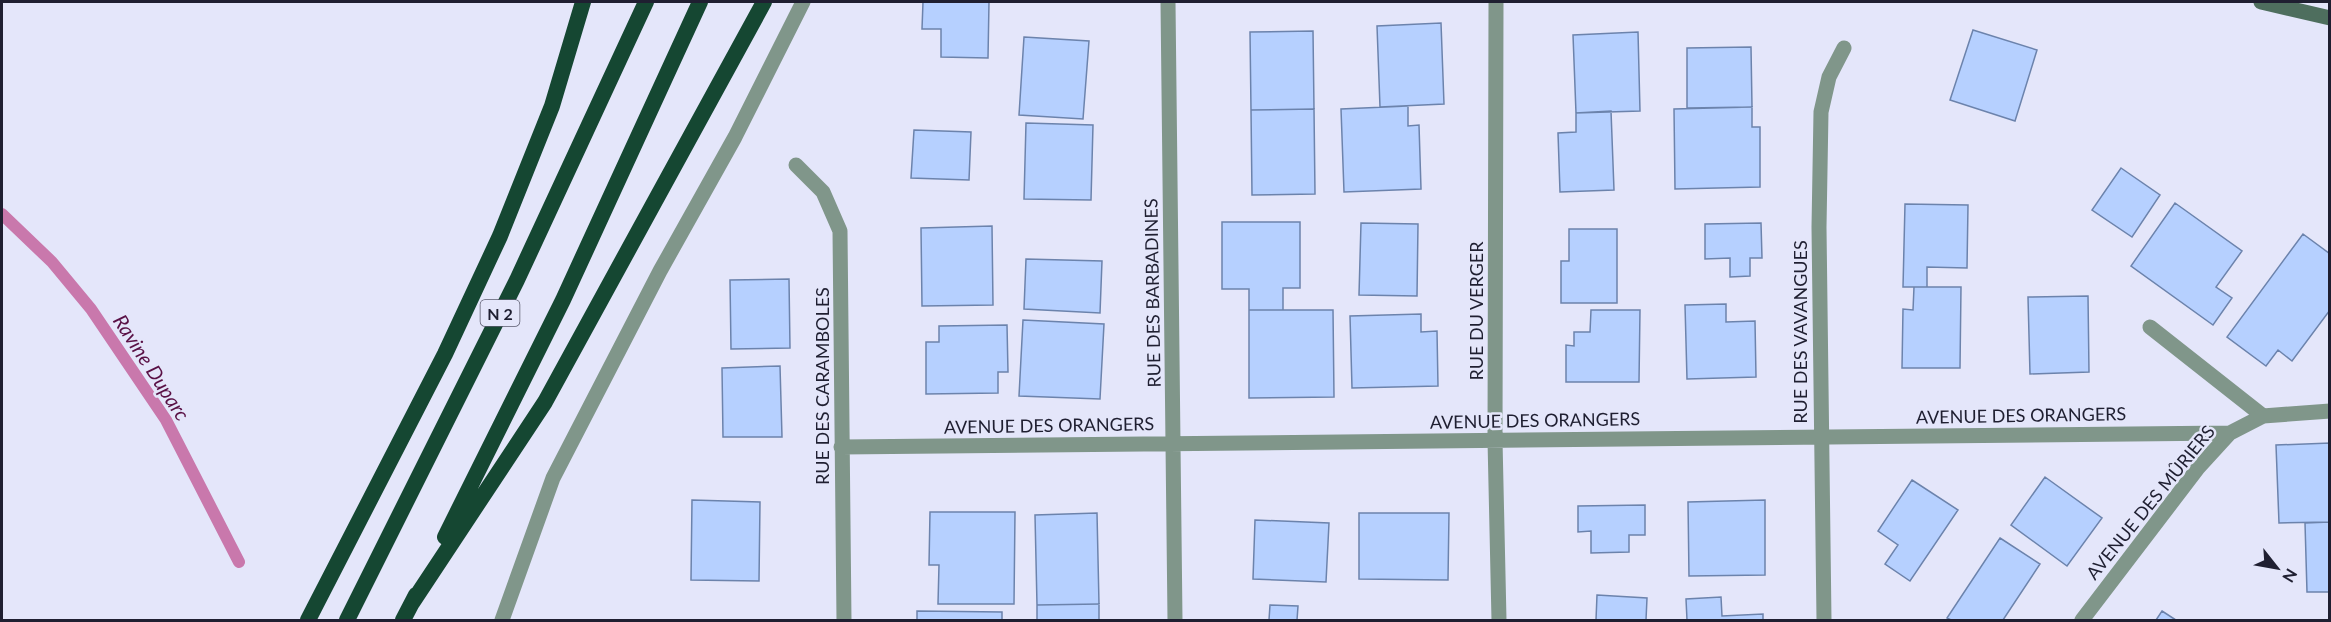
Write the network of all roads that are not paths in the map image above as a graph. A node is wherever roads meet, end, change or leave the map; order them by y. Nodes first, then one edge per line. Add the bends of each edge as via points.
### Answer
1 (583, 2) edge
2 (646, 2) edge
3 (700, 2) edge
4 (764, 2) edge
5 (803, 2) edge
6 (1167, 2) edge
7 (1496, 2) edge
8 (2261, 2) edge
9 (2330, 18) edge
10 (1844, 48) dead end
11 (796, 165) dead end
12 (2150, 327) dead end
13 (2330, 411) edge
14 (2264, 416) junction
15 (2230, 433) junction
16 (1821, 437) junction
17 (1495, 440) junction
18 (1174, 443) junction
19 (841, 447) junction
20 (412, 603) junction
21 (308, 621) edge
22 (347, 621) edge
23 (403, 621) edge
24 (502, 621) edge
25 (844, 621) edge
26 (1175, 621) edge
27 (1499, 621) edge
28 (1824, 621) edge
29 (2082, 621) edge

1 - 21 highway via 552,106 500,236 445,354
2 - 22 highway, N 2 via 517,280
3 - 20 highway via 563,300
4 - 20 highway via 545,402
5 - 24 street via 553,478
6 - 18 street, RUE DES BARBADINES
7 - 17 street, RUE DU VERGER
8 - 9 main road
10 - 16 street, RUE DES VAVANGUES via 1829,77 1821,112
11 - 19 street, RUE DES CARAMBOLES via 823,192 840,231
12 - 14 street
13 - 14 street, AVENUE DES MÛRIERS
14 - 15 street, AVENUE DES MÛRIERS
15 - 16 street, AVENUE DES ORANGERS
15 - 29 street, AVENUE DES MÛRIERS via 2198,468
16 - 17 street, AVENUE DES ORANGERS
16 - 28 street, RUE DES VAVANGUES
17 - 18 street, AVENUE DES ORANGERS
17 - 27 street, RUE DU VERGER
18 - 19 street, AVENUE DES ORANGERS
18 - 26 street, RUE DES BARBADINES
19 - 25 street, RUE DES CARAMBOLES
20 - 23 highway

